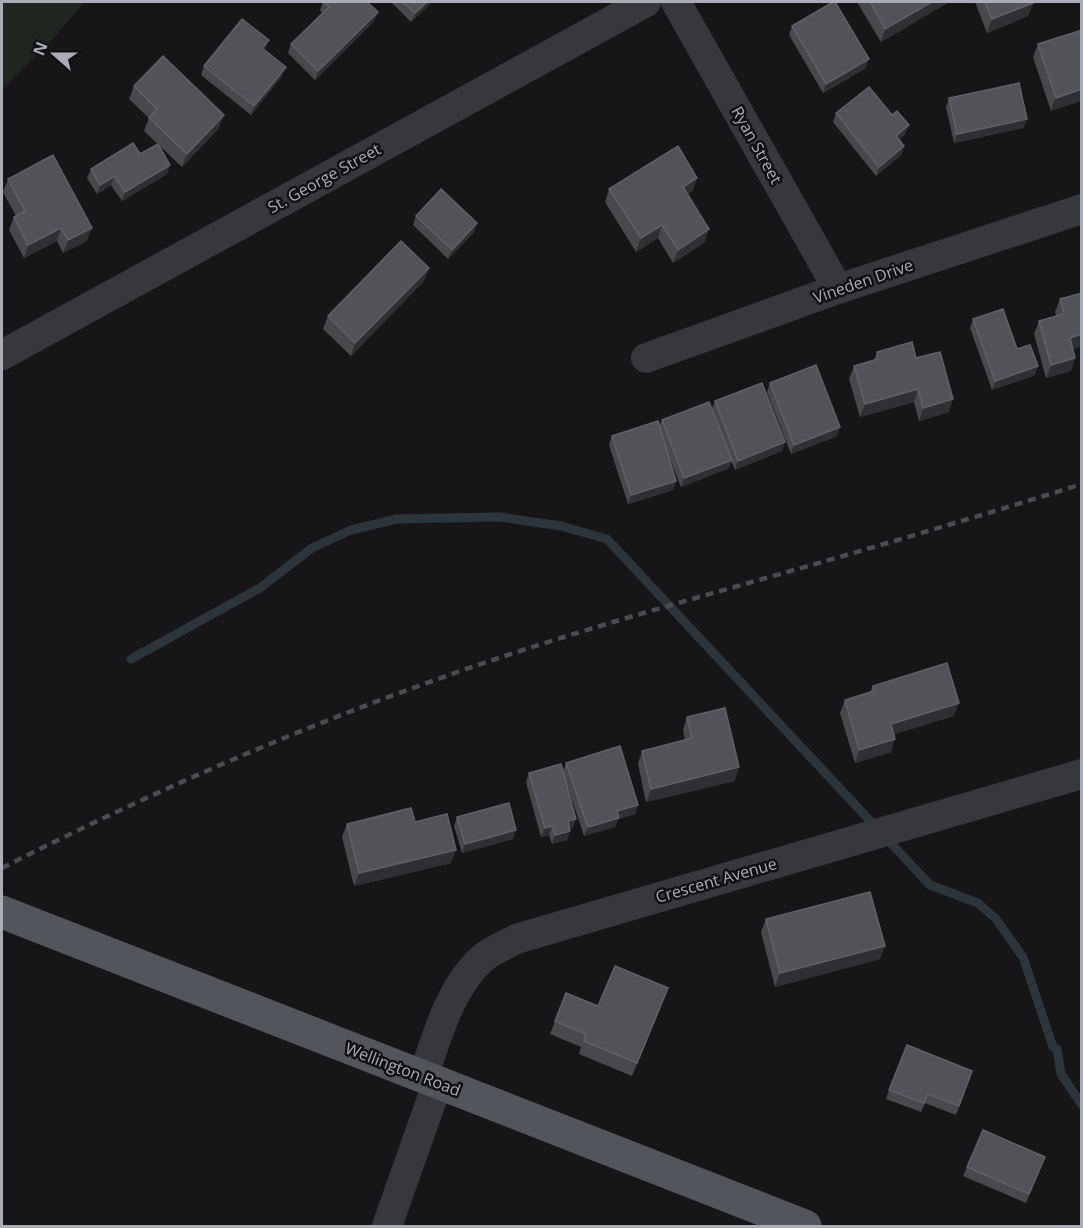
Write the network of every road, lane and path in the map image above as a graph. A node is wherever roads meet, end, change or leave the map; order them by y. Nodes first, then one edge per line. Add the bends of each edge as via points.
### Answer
1 (646, 2) edge
2 (676, 2) edge
3 (1082, 209) edge
4 (838, 289) junction
5 (2, 355) edge
6 (646, 357) dead end
7 (1082, 774) edge
8 (2, 912) edge
9 (430, 1079) junction
10 (387, 1227) edge
11 (805, 1227) edge

1 - 5 street, St. George Street
2 - 4 street, Ryan Street
3 - 4 street, Vineden Drive
4 - 6 street, Vineden Drive
7 - 9 street, Crescent Avenue via 516,939 484,957 462,982 445,1017
8 - 9 main road, Wellington Road
9 - 10 street, Crescent Avenue
9 - 11 main road, Wellington Road

